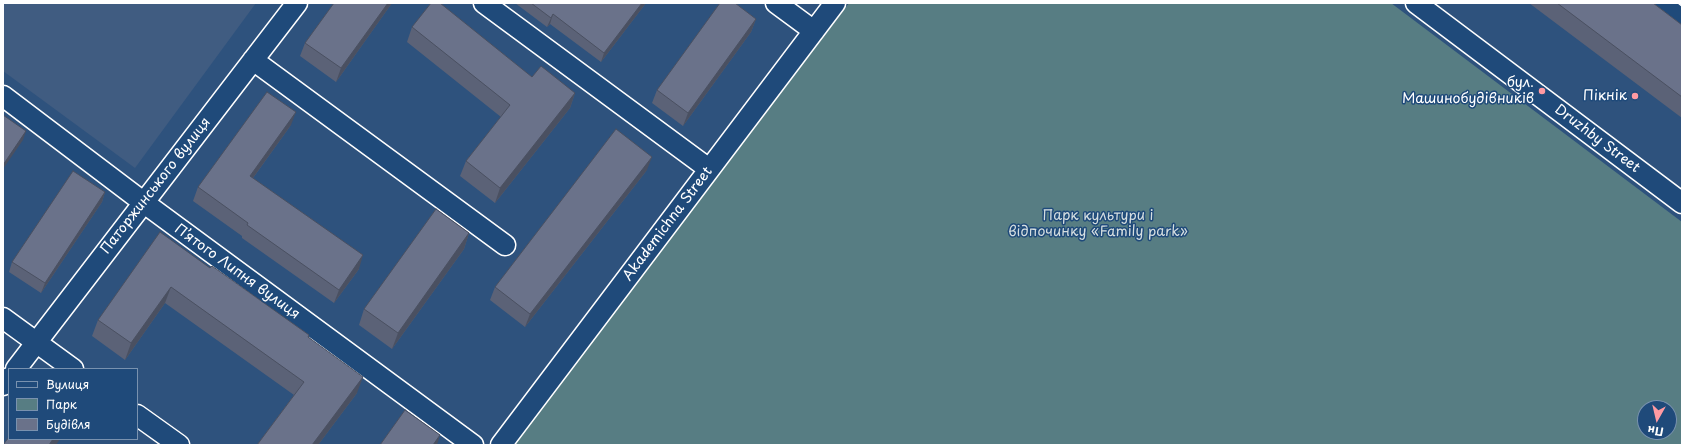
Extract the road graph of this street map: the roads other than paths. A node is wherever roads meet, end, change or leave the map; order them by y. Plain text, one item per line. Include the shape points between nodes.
1 (297, 3) edge
2 (484, 3) edge
3 (776, 3) edge
4 (835, 3) edge
5 (1416, 3) edge
6 (1661, 3) edge
7 (1682, 17) edge
8 (814, 31) junction
9 (253, 60) junction
10 (3, 96) edge
11 (709, 169) junction
12 (143, 202) junction
13 (1682, 203) edge
14 (505, 245) dead end
15 (3, 318) edge
16 (36, 342) junction
17 (17, 368) edge
18 (72, 368) edge
19 (138, 416) edge
20 (179, 445) edge
21 (473, 445) edge
22 (501, 445) edge

1 - 9 street, Паторжинського вулиця
2 - 11 street
3 - 8 street
4 - 8 street, Akademichna Street
5 - 13 street, Druzhby Street
6 - 7 street via 1681,19
8 - 11 street, Akademichna Street
9 - 12 street, Паторжинського вулиця
9 - 14 street
10 - 12 street, П’ятого Липня вулиця
11 - 22 street, Akademichna Street
12 - 16 street, Паторжинського вулиця
12 - 21 street, П’ятого Липня вулиця
15 - 16 street
16 - 17 street, Паторжинського вулиця
16 - 18 street
19 - 20 street

